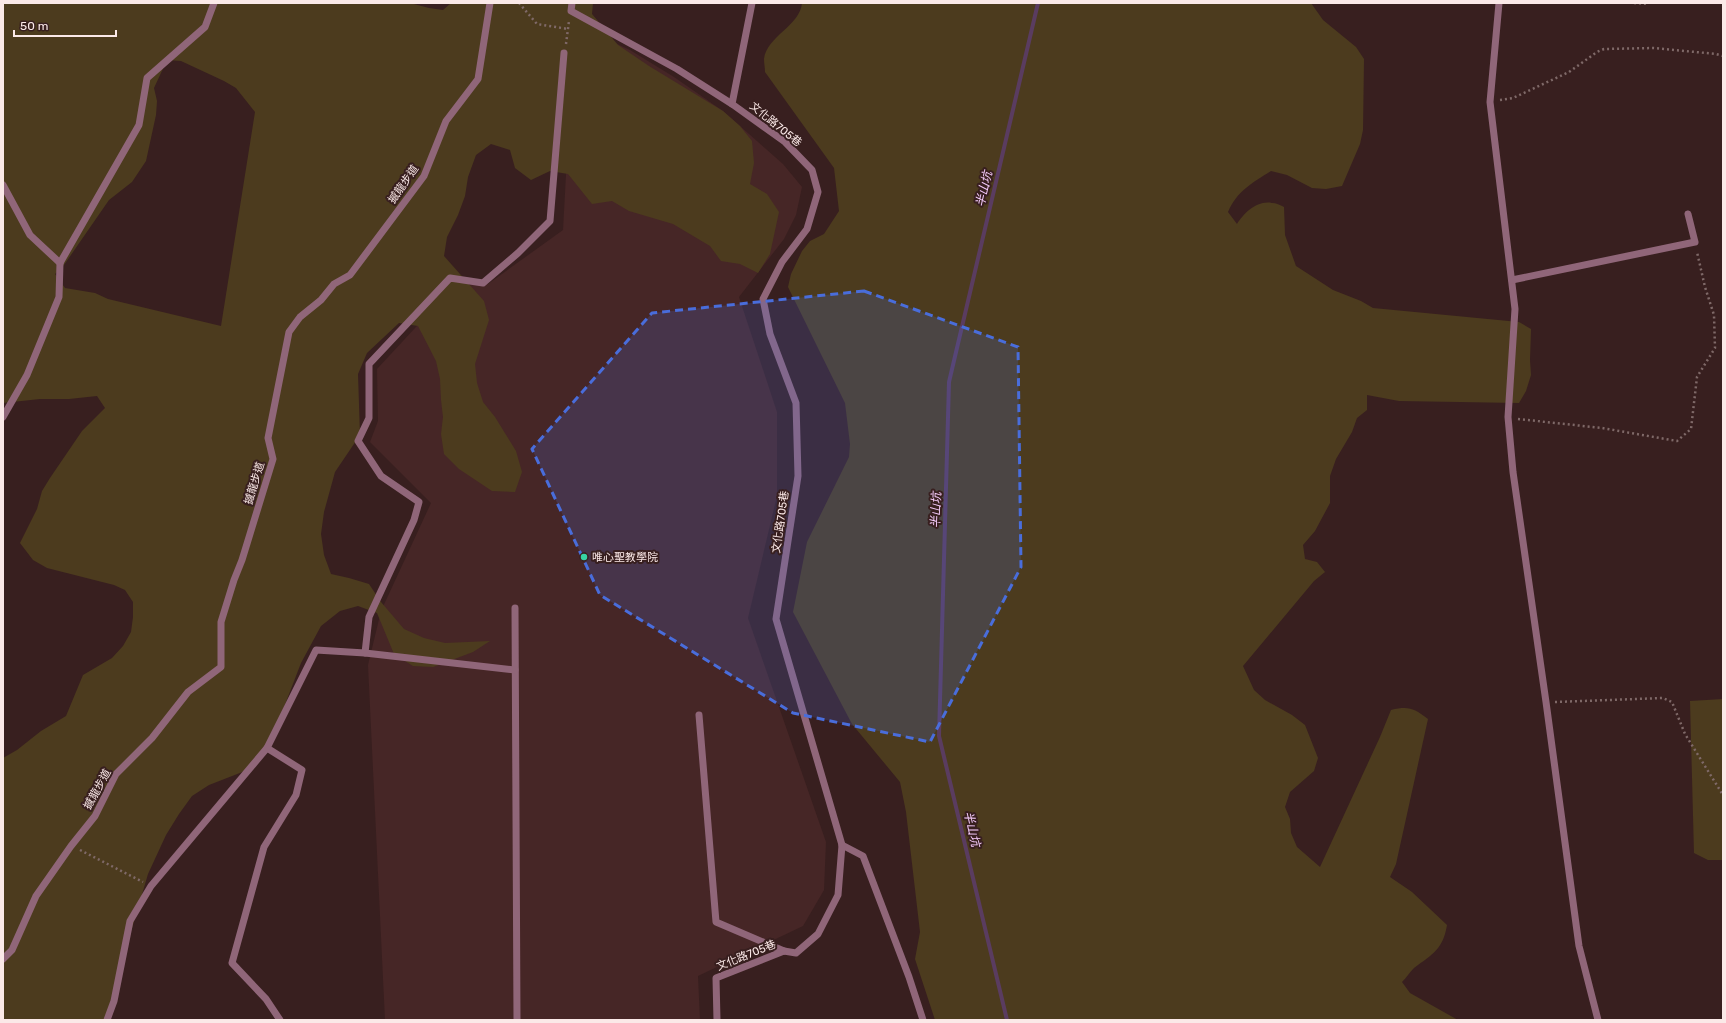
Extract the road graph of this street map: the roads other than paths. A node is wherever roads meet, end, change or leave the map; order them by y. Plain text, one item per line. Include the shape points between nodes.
1 (214, 3) edge
2 (490, 3) edge
3 (752, 3) edge
4 (1499, 3) edge
5 (572, 7) edge
6 (564, 53) road end
7 (732, 104) junction
8 (3, 185) edge
9 (1688, 214) dead end
10 (60, 263) junction
11 (1512, 280) junction
12 (3, 417) edge
13 (515, 608) dead end
14 (366, 653) junction
15 (515, 670) junction
16 (699, 714) dead end
17 (267, 748) junction
18 (842, 845) junction
19 (784, 951) junction
20 (3, 959) edge
21 (107, 1020) edge
22 (280, 1020) edge
23 (517, 1020) edge
24 (717, 1020) edge
25 (923, 1020) edge
26 (1598, 1020) edge

1 - 10 lane via 205,26 147,78 139,125
2 - 20 lane, 撼龍步道 via 478,79 446,120 424,176 350,275 334,284 321,300 300,316 289,332 268,438 273,459 221,622 221,667 188,692 152,738 116,774 95,816 36,896 12,950
3 - 7 lane, 文化路705巷
4 - 11 lane via 1490,102
5 - 7 lane
6 - 14 lane via 550,221 518,253 483,282 450,278 368,364 369,418 358,441 381,476 419,502 414,520 369,617
7 - 18 lane, 文化路705巷 via 785,142 812,170 818,192 807,229 782,262 763,299 770,334 796,403 798,476 776,619
8 - 10 lane via 30,235
9 - 11 lane via 1694,242
10 - 12 lane via 59,297 27,375
11 - 26 lane via 1515,309 1508,417 1513,472 1578,946
13 - 15 lane
14 - 15 lane
14 - 17 lane via 316,650
15 - 23 lane
16 - 19 lane via 716,922
17 - 21 lane via 151,886 130,921 114,1001
17 - 22 lane via 302,770 296,795 264,847 232,963 266,999
18 - 19 lane, 文化路705巷 via 838,895 818,934 796,953
18 - 25 lane via 863,856
19 - 24 lane, 文化路705巷 via 716,978

